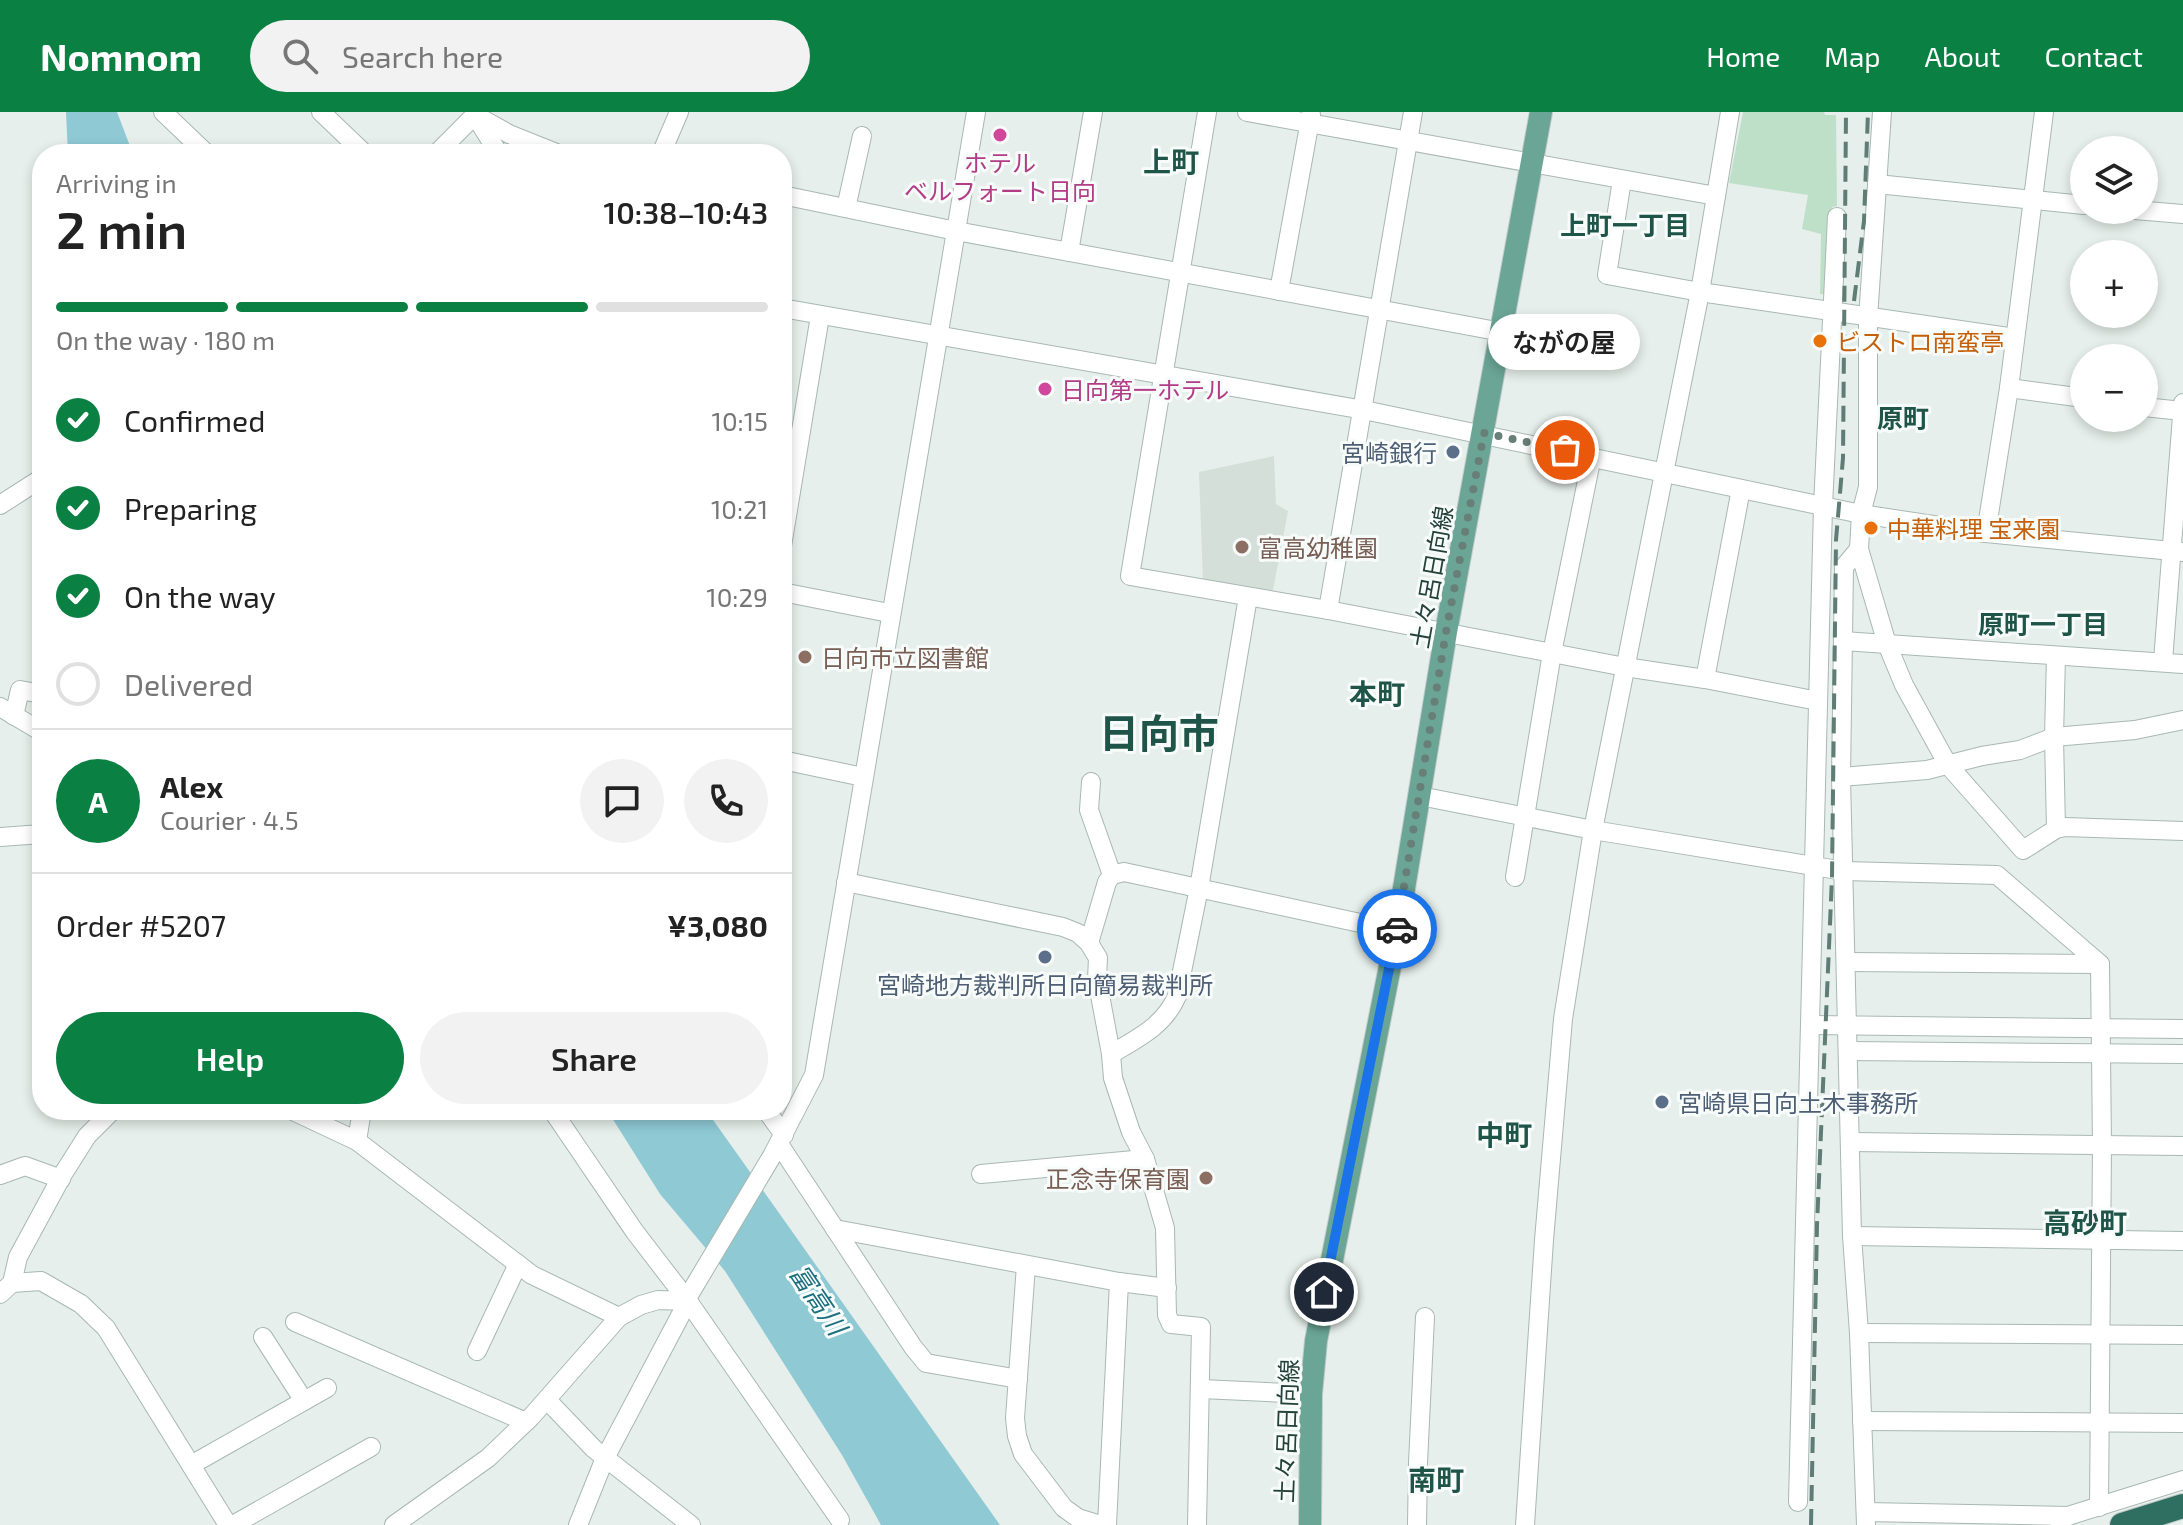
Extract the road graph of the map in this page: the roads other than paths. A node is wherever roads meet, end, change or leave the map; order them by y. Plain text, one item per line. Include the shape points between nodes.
1 (163, 112) edge
2 (321, 112) edge
3 (679, 112) edge
4 (976, 112) edge
5 (1093, 112) edge
6 (1207, 112) edge
7 (1247, 112) edge
8 (1413, 112) edge
9 (1541, 112) edge
10 (1730, 112) edge
11 (1882, 112) edge
12 (2044, 112) edge
13 (473, 114) edge
14 (1311, 118) edge
15 (862, 136) dead end
16 (1408, 142) junction
17 (197, 144) edge
18 (355, 144) edge
19 (445, 144) edge
20 (492, 144) edge
21 (534, 144) edge
22 (665, 144) edge
23 (1532, 164) junction
24 (1622, 180) junction
25 (1877, 184) junction
26 (1716, 196) junction
27 (792, 197) edge
28 (2032, 201) junction
29 (2070, 204) edge
30 (846, 208) junction
31 (2158, 212) edge
32 (2183, 214) edge
33 (1837, 217) dead end
34 (956, 231) junction
35 (1069, 252) junction
36 (1180, 272) junction
37 (1279, 291) junction
38 (1700, 292) junction
39 (792, 310) edge
40 (1379, 310) junction
41 (1832, 312) junction
42 (820, 316) junction
43 (1868, 318) junction
44 (1502, 332) junction
45 (939, 337) junction
46 (2015, 338) junction
47 (1163, 376) junction
48 (2009, 388) junction
49 (2070, 396) edge
50 (2183, 403) edge
51 (2158, 408) edge
52 (1364, 410) junction
53 (2183, 411) edge
54 (1484, 433) junction
55 (792, 456) edge
56 (1592, 456) junction
57 (1663, 472) junction
58 (32, 484) edge
59 (1741, 489) junction
60 (0, 505) edge
61 (1823, 506) junction
62 (1861, 514) junction
63 (1986, 533) junction
64 (1859, 549) junction
65 (2178, 552) edge
66 (792, 594) edge
67 (1248, 597) junction
68 (1328, 610) junction
69 (889, 613) junction
70 (1446, 632) junction
71 (1843, 641) junction
72 (1887, 644) junction
73 (1552, 653) junction
74 (2056, 656) junction
75 (2163, 661) junction
76 (2183, 664) edge
77 (1625, 667) junction
78 (1705, 679) junction
79 (32, 692) edge
80 (1818, 701) junction
81 (7, 711) edge
82 (2183, 720) edge
83 (32, 726) edge
84 (2054, 737) junction
85 (792, 762) edge
86 (1948, 765) junction
87 (863, 777) junction
88 (1841, 777) junction
89 (1091, 782) dead end
90 (1420, 796) junction
91 (1526, 817) junction
92 (2056, 829) junction
93 (1593, 830) junction
94 (2183, 831) edge
95 (32, 835) edge
96 (0, 837) edge
97 (2023, 850) junction
98 (1814, 867) junction
99 (1844, 871) junction
100 (1112, 875) junction
101 (1997, 875) junction
102 (1515, 877) dead end
103 (846, 882) junction
104 (1199, 888) junction
105 (1397, 931) junction
106 (1089, 943) junction
107 (1846, 962) junction
108 (2100, 964) junction
109 (1811, 1025) junction
110 (1847, 1026) junction
111 (2100, 1029) junction
112 (2183, 1029) edge
113 (1848, 1051) junction
114 (1111, 1054) junction
115 (2100, 1054) junction
116 (2183, 1054) edge
117 (792, 1118) edge
118 (103, 1120) edge
119 (312, 1120) edge
120 (360, 1120) edge
121 (559, 1120) edge
122 (769, 1120) edge
123 (791, 1120) edge
124 (357, 1141) junction
125 (1850, 1142) junction
126 (778, 1145) junction
127 (2102, 1146) junction
128 (2183, 1146) edge
129 (1145, 1159) junction
130 (981, 1174) dead end
131 (0, 1175) edge
132 (61, 1179) junction
133 (835, 1229) junction
134 (1852, 1236) junction
135 (2100, 1240) junction
136 (2183, 1241) edge
137 (518, 1264) junction
138 (1026, 1265) junction
139 (1119, 1282) junction
140 (1167, 1288) junction
141 (6, 1289) edge
142 (689, 1298) junction
143 (619, 1317) junction
144 (1425, 1317) dead end
145 (295, 1322) dead end
146 (1859, 1333) junction
147 (2098, 1334) junction
148 (2183, 1335) edge
149 (263, 1337) dead end
150 (477, 1351) dead end
151 (1018, 1379) junction
152 (327, 1388) dead end
153 (1201, 1389) junction
154 (1311, 1394) junction
155 (547, 1400) junction
156 (304, 1401) junction
157 (1862, 1421) junction
158 (526, 1422) junction
159 (2099, 1423) junction
160 (2183, 1423) edge
161 (371, 1447) dead end
162 (605, 1458) junction
163 (191, 1465) junction
164 (2183, 1480) edge
165 (1798, 1502) dead end
166 (2183, 1506) edge
167 (2099, 1507) junction
168 (2069, 1516) junction
169 (418, 1518) edge
170 (1866, 1518) edge
171 (840, 1520) dead end
172 (231, 1525) edge
173 (394, 1525) edge
174 (578, 1525) edge
175 (691, 1525) edge
176 (1101, 1525) edge
177 (1107, 1525) edge
178 (1197, 1525) edge
179 (1310, 1525) edge
180 (1417, 1525) edge
181 (1525, 1525) edge
182 (2036, 1525) edge
183 (2122, 1525) edge

1 - 17 street
2 - 18 street
3 - 22 street
4 - 34 street
5 - 35 street
6 - 36 street
7 - 14 street
8 - 16 street
9 - 23 main road, 土々呂日向線
10 - 26 street
11 - 25 street
12 - 28 street
13 - 19 street
13 - 20 street
13 - 21 street
14 - 16 street
14 - 37 street
15 - 30 street
16 - 23 street
16 - 40 street
23 - 24 street
23 - 44 main road, 土々呂日向線
24 - 26 street
24 - 38 street via 1607,275
25 - 28 street
25 - 43 street
26 - 38 street
27 - 30 street
28 - 29 street
28 - 46 street
30 - 34 street
31 - 32 street
33 - 41 street
34 - 35 street
34 - 45 street
35 - 36 street
36 - 37 street
36 - 47 street
37 - 40 street
38 - 41 street
38 - 57 street
39 - 42 street
40 - 44 street
40 - 52 street
41 - 43 street
41 - 61 street
42 - 45 street
42 - 55 street
43 - 46 street
43 - 62 street via 1868,487
44 - 54 main road, 土々呂日向線
45 - 47 street
45 - 69 street
46 - 48 street
47 - 52 street
47 - 67 street via 1130,576
48 - 49 street
48 - 63 street
50 - 53 street
51 - 53 street
52 - 54 street
52 - 68 street
53 - 65 street
54 - 56 street
54 - 70 main road, 土々呂日向線
56 - 57 street
56 - 73 street
57 - 59 street
57 - 77 street
58 - 60 street
59 - 61 street
59 - 78 street
61 - 62 street
61 - 80 street
62 - 63 street
62 - 64 street
63 - 65 street
64 - 71 street via 1844,567
64 - 72 street
65 - 75 street
66 - 69 street
67 - 68 street
67 - 104 street
68 - 70 street
69 - 87 street
70 - 73 street
70 - 90 main road, 土々呂日向線
71 - 72 street
71 - 88 street
72 - 74 street
72 - 86 street
73 - 77 street
73 - 91 street
74 - 75 street
74 - 84 street
75 - 76 street
77 - 78 street
77 - 93 street
78 - 80 street
79 - 81 street via 20,690
80 - 98 street
81 - 83 street
82 - 84 street
84 - 86 street
84 - 92 street
85 - 87 street
86 - 88 street
86 - 97 street
87 - 103 street
88 - 99 street
89 - 100 street via 1089,810
90 - 91 street
90 - 105 main road, 土々呂日向線
91 - 93 street
91 - 102 street
92 - 94 street
92 - 97 street
93 - 98 street
93 - 181 street via 1563,1019
95 - 96 street
97 - 101 street
98 - 99 street
98 - 109 street
99 - 101 street
99 - 107 street
100 - 104 street via 1124,872
100 - 106 street
101 - 108 street
103 - 106 street via 1063,927
103 - 117 street via 814,1075
104 - 105 street
104 - 114 street via 1170,1010 1147,1033
105 - 154 main road, 土々呂日向線 via 1324,1292
106 - 114 street via 1098,958
107 - 108 street
107 - 110 street
108 - 111 street
109 - 110 street
109 - 165 street
110 - 111 street
110 - 113 street
111 - 112 street
111 - 115 street
113 - 115 street
113 - 125 street
114 - 129 street via 1116,1089
115 - 116 street
115 - 127 street
118 - 132 street
119 - 124 street
120 - 124 street
121 - 142 street via 635,1232
122 - 126 street
123 - 126 street
124 - 137 street
125 - 127 street
125 - 134 street
126 - 133 street
126 - 142 street
127 - 128 street
127 - 135 street
129 - 130 street
129 - 140 street via 1165,1228
131 - 132 street via 25,1166
132 - 141 street
133 - 138 street
133 - 151 street via 926,1363
134 - 135 street
134 - 146 street
135 - 136 street
135 - 147 street
137 - 143 street
137 - 150 street
138 - 139 street
138 - 151 street
139 - 140 street
139 - 177 street
140 - 153 street via 1171,1324 1201,1327
141 - 163 street via 41,1281 81,1304 106,1328
142 - 143 street via 658,1300
142 - 162 street
142 - 171 street
143 - 155 street
144 - 180 street
145 - 158 street
146 - 147 street
146 - 157 street
147 - 148 street
147 - 159 street
149 - 156 street
151 - 176 street via 1017,1436 1023,1454 1064,1508
152 - 156 street
153 - 154 street
153 - 178 street
154 - 179 main road, 土々呂日向線
155 - 158 street
155 - 162 street
156 - 163 street
157 - 159 street
157 - 170 street
158 - 169 street
159 - 160 street
159 - 167 street
161 - 172 street
162 - 174 street
162 - 175 street
163 - 172 street
164 - 167 street
166 - 183 highway
167 - 168 street
168 - 170 street
168 - 182 street
169 - 173 street

